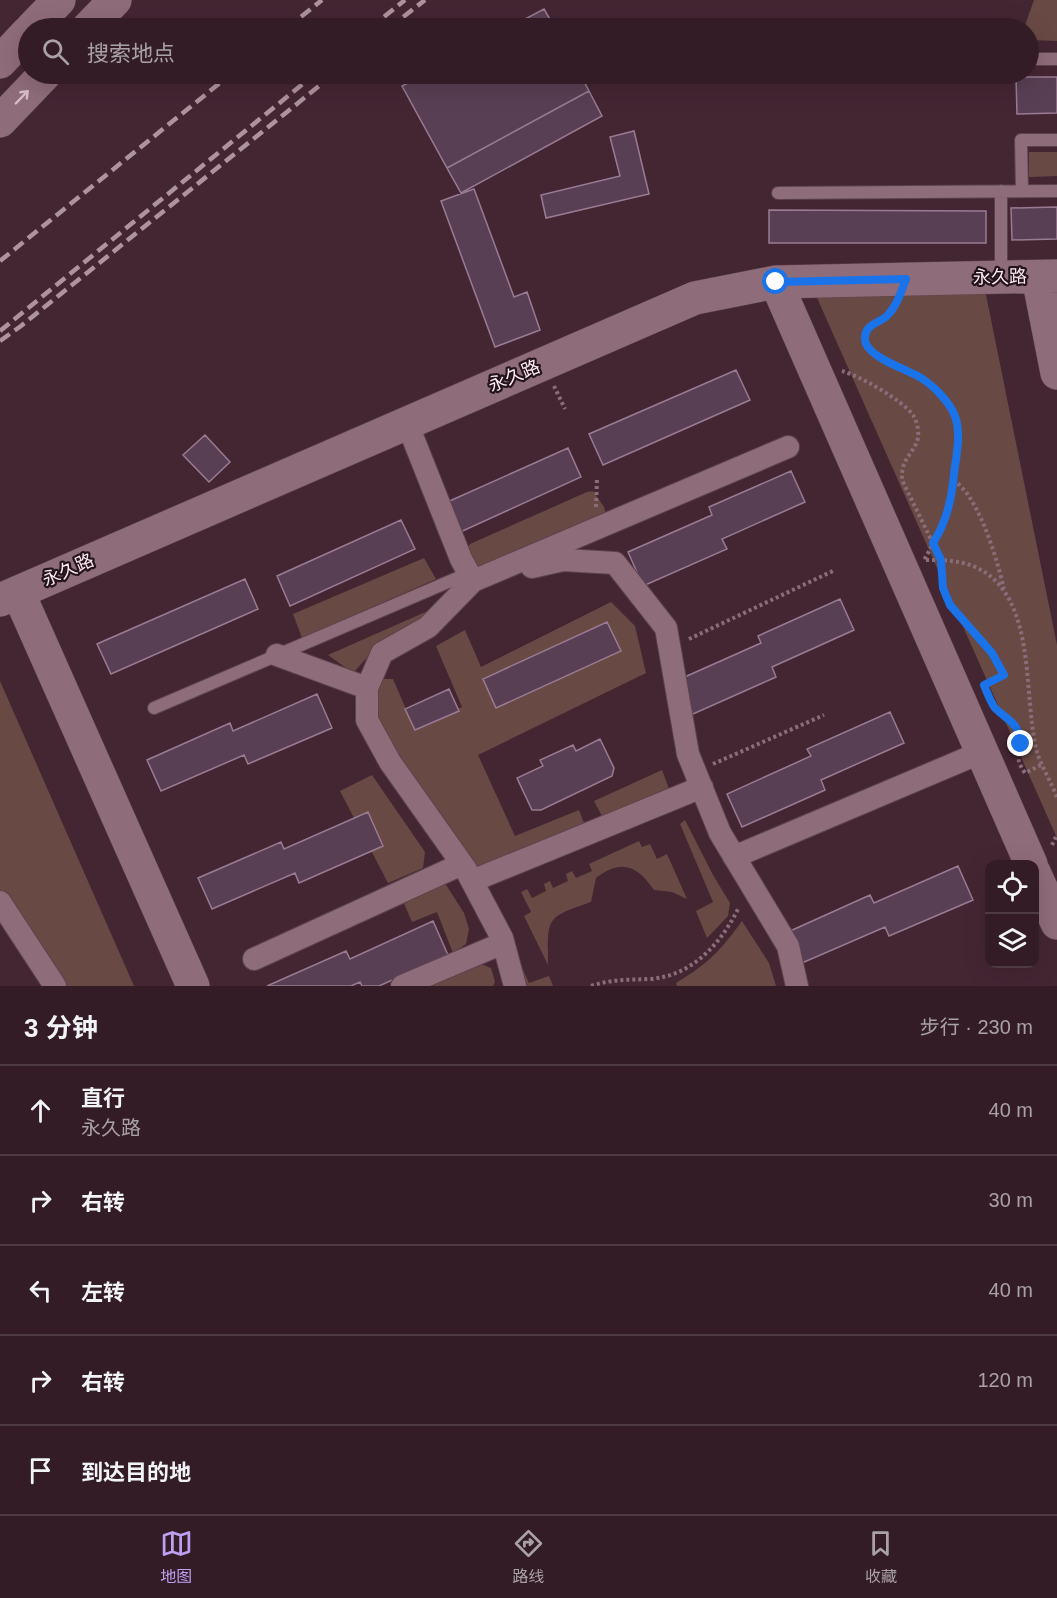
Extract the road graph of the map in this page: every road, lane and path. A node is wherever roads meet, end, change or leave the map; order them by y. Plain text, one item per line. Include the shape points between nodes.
1 (59, 0) edge
2 (115, 0) edge
3 (42, 18) edge
4 (98, 18) edge
5 (18, 43) edge
6 (1039, 59) edge
7 (1057, 59) edge
8 (0, 62) edge
9 (35, 84) edge
10 (0, 121) edge
11 (1057, 140) edge
12 (1057, 190) edge
13 (1000, 191) junction
14 (1022, 191) junction
15 (778, 193) dead end
16 (1047, 277) edge
17 (1001, 278) junction
18 (906, 279) junction
19 (776, 282) junction
20 (839, 370) dead end
21 (1057, 373) edge
22 (407, 423) junction
23 (788, 447) dead end
24 (954, 479) junction
25 (933, 543) junction
26 (941, 560) junction
27 (835, 570) dead end
28 (471, 577) junction
29 (1004, 592) junction
30 (9, 596) edge
31 (669, 648) junction
32 (277, 655) junction
33 (367, 688) junction
34 (154, 708) dead end
35 (824, 715) dead end
36 (982, 753) junction
37 (1043, 764) junction
38 (699, 780) junction
39 (1057, 798) edge
40 (1057, 835) edge
41 (734, 858) junction
42 (1038, 860) edge
43 (1039, 861) edge
44 (467, 873) junction
45 (750, 885) junction
46 (0, 902) edge
47 (1057, 923) edge
48 (503, 943) junction
49 (254, 959) dead end
50 (55, 986) edge
51 (193, 986) edge
52 (402, 986) edge
53 (515, 986) edge
54 (591, 986) edge
55 (797, 986) edge

1 - 3 main road
2 - 4 main road
5 - 8 main road
6 - 7 lane
10 -> 9 main road
11 - 14 lane via 1021,140
12 - 14 lane
13 - 14 lane
13 - 15 lane
13 - 17 lane
16 - 17 main road, 永久路
16 - 21 main road
17 - 18 main road, 永久路
18 - 19 main road, 永久路
18 - 24 path via 897,303 864,334 865,344 872,353 922,379 941,394 956,418
19 - 22 main road, 永久路 via 695,298
19 - 36 main road
20 - 25 path via 855,374 915,416 918,437 902,468 902,480
22 - 28 street
22 - 30 main road, 永久路
23 - 28 street
24 - 25 path via 940,532
24 - 29 path via 978,515
25 - 26 path
25 - 26 path via 924,560
26 - 29 path via 975,567 997,582
26 - 37 path via 943,588 950,605 992,653 1004,675 984,685 996,708 1011,719 1020,736 1017,755 1021,766 1025,773
27 - 31 path
28 - 31 street via 563,560 615,563 666,628
28 - 32 lane
28 - 33 street via 428,627 382,653
29 - 37 path via 1021,626 1034,729
30 - 51 main road
31 - 38 street via 688,753
32 - 33 street
32 - 34 lane
33 - 44 street via 367,720 384,752
35 - 38 path
36 - 41 street
36 - 42 main road
37 - 39 path
38 - 41 street
38 - 44 street
40 - 43 path
41 - 45 street
43 - 47 main road
44 - 48 street
44 - 49 street
45 - 54 path via 730,926 704,957 680,971 653,979 606,981
45 - 55 street via 788,946
46 - 50 street
48 - 52 street
48 - 53 street

